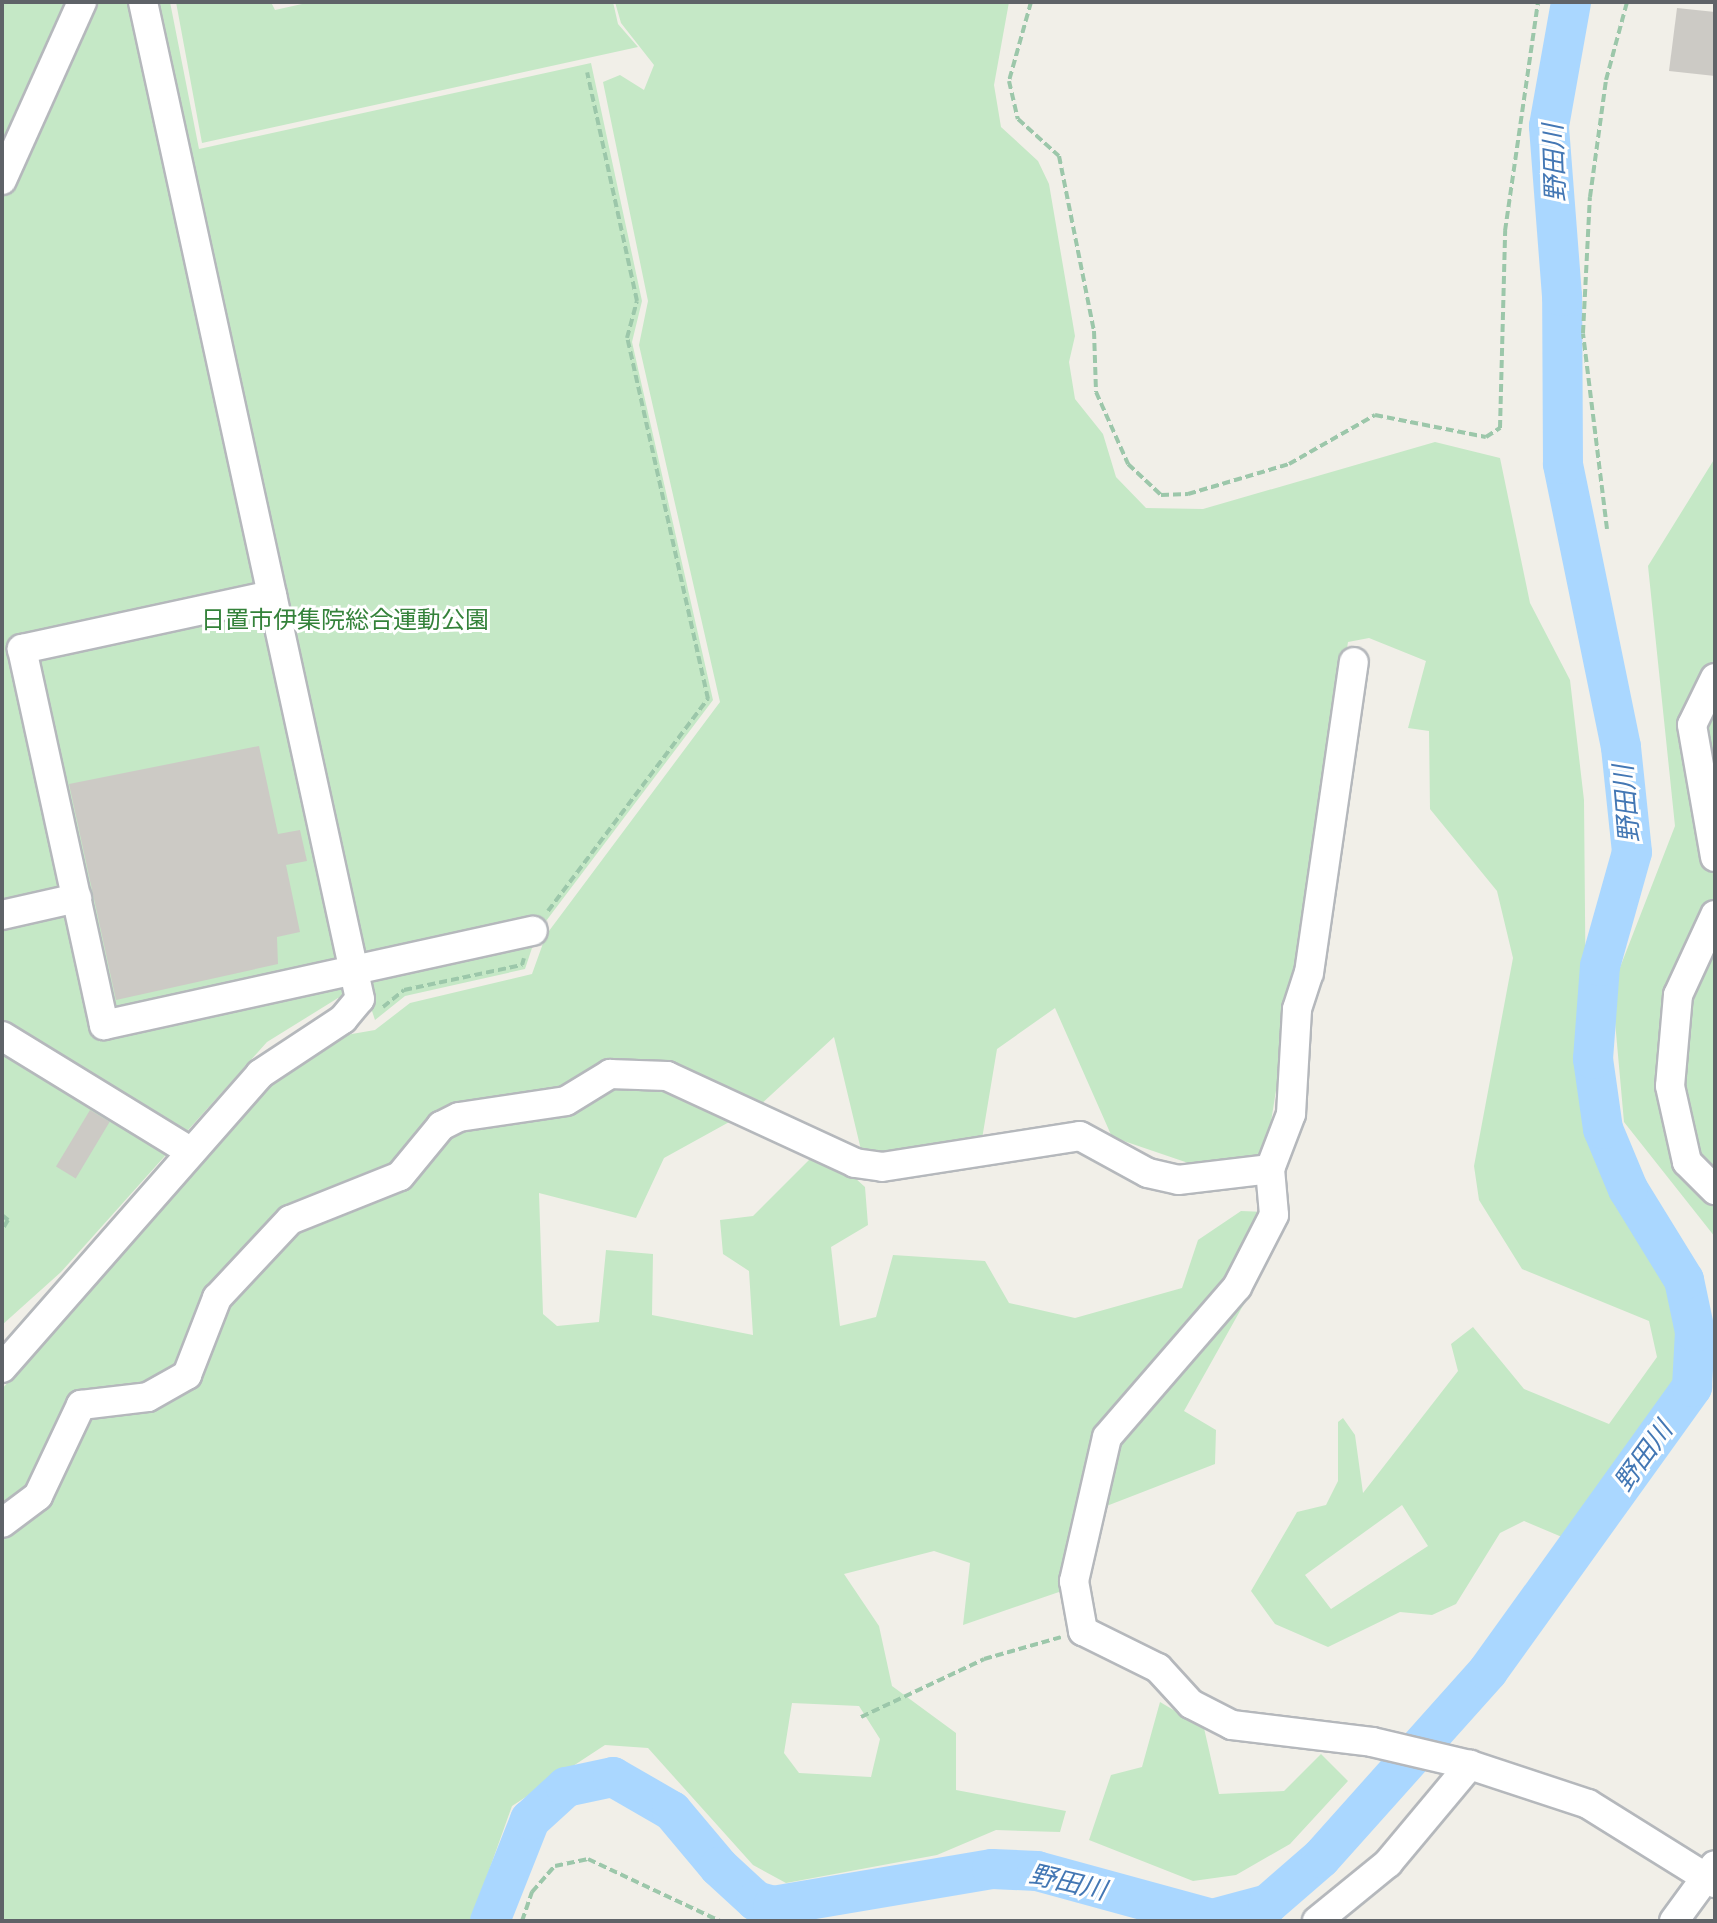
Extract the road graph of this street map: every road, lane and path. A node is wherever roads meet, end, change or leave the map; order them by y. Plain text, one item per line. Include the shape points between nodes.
1 (82, 2) edge
2 (143, 2) edge
3 (1031, 2) edge
4 (1538, 2) edge
5 (1627, 2) edge
6 (587, 72) dead end
7 (2, 180) edge
8 (1607, 529) dead end
9 (272, 595) junction
10 (1354, 662) dead end
11 (1715, 678) edge
12 (1715, 857) edge
13 (77, 898) junction
14 (2, 915) edge
15 (1715, 915) edge
16 (533, 931) junction
17 (355, 970) junction
18 (358, 1003) junction
19 (2, 1036) edge
20 (191, 1152) junction
21 (1270, 1169) junction
22 (1715, 1190) edge
23 (2, 1215) edge
24 (2, 1230) edge
25 (2, 1368) edge
26 (2, 1523) edge
27 (1083, 1631) junction
28 (861, 1717) dead end
29 (1461, 1763) junction
30 (1712, 1874) edge
31 (522, 1921) edge
32 (720, 1921) edge
33 (1317, 1921) edge
34 (1674, 1921) edge

1 - 7 street
2 - 9 street
3 - 4 path via 1009,81 1018,119 1059,156 1094,331 1096,392 1128,464 1161,495 1289,464 1375,415 1486,437 1500,428 1505,231
5 - 8 path via 1598,138 1583,333
6 - 16 path via 637,301 627,338 708,699
9 - 13 street via 22,649
9 - 17 street
10 - 21 street via 1309,973 1297,1009 1291,1114
11 - 12 street via 1692,725
13 - 14 street
13 - 17 street via 104,1025
15 - 22 street via 1678,995 1670,1086 1687,1162
16 - 17 street
16 - 18 path via 522,965 404,990 380,1010
17 - 18 street
18 - 20 street via 260,1074
19 - 20 street
20 - 25 street
21 - 26 street via 1178,1180 1148,1173 1080,1136 882,1167 855,1163 667,1076 610,1074 566,1101 459,1117 441,1126 400,1176 290,1220 217,1298 187,1375 148,1397 81,1405 38,1496
21 - 27 street via 1274,1215 1237,1287 1107,1437 1074,1581
23 - 24 path via 8,1220
27 - 28 path via 984,1659
27 - 29 street via 1158,1668 1191,1704 1232,1725 1372,1742
29 - 30 street via 1588,1804
29 - 33 street via 1388,1863
30 - 34 street
31 - 32 path via 532,1892 555,1866 588,1859

